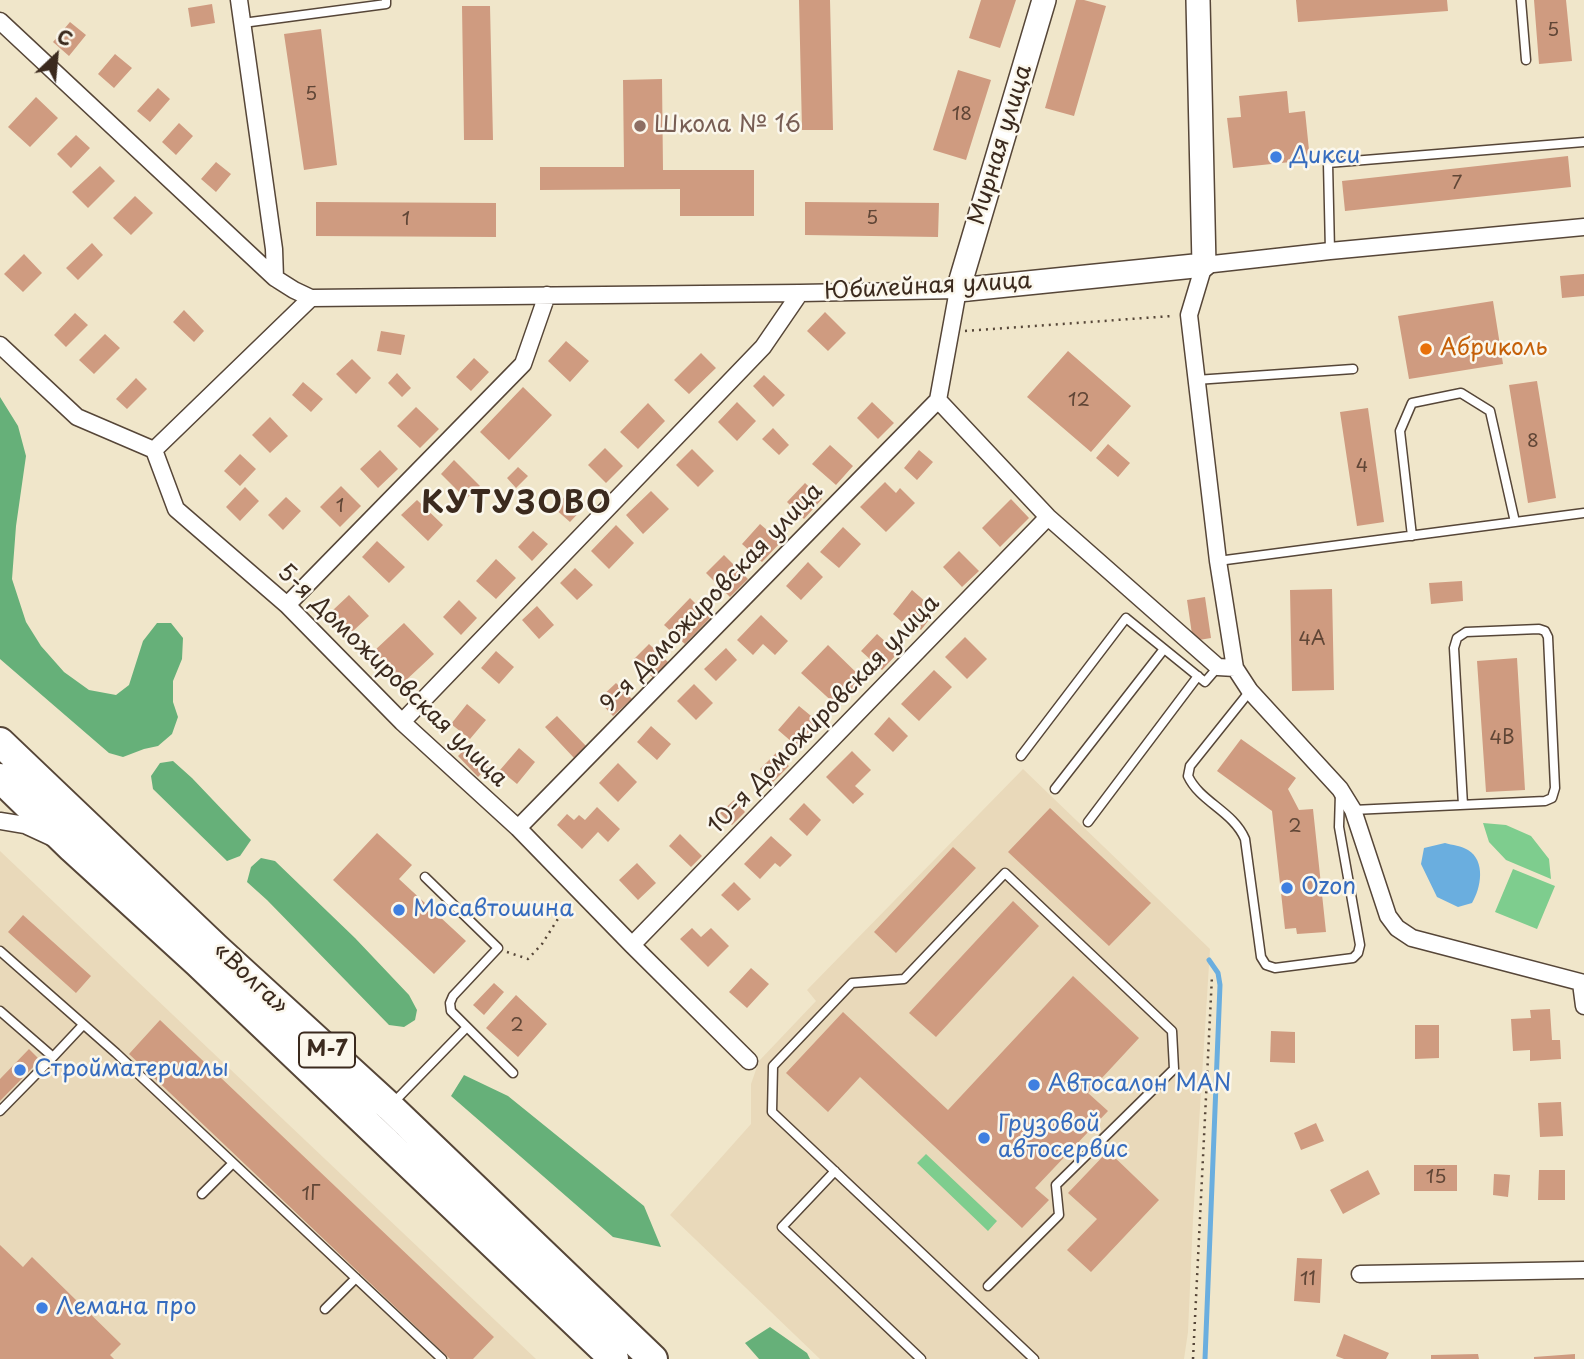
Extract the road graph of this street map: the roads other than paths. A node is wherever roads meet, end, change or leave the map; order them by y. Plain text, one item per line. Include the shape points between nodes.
1 (239, 0) edge
2 (386, 0) edge
3 (1044, 0) edge
4 (1198, 0) edge
5 (1521, 0) edge
6 (0, 21) edge
7 (243, 23) junction
8 (1526, 60) dead end
9 (1584, 142) edge
10 (1584, 227) edge
11 (1330, 251) junction
12 (1204, 265) junction
13 (275, 278) junction
14 (958, 290) junction
15 (800, 293) junction
16 (547, 295) junction
17 (310, 298) junction
18 (0, 345) edge
19 (1353, 369) dead end
20 (1196, 380) junction
21 (938, 400) junction
22 (154, 450) junction
23 (1584, 513) edge
24 (1048, 517) junction
25 (1515, 522) junction
26 (1412, 536) junction
27 (1218, 561) junction
28 (287, 605) junction
29 (1164, 649) junction
30 (1226, 668) junction
31 (1198, 676) junction
32 (1250, 691) junction
33 (402, 722) junction
34 (0, 742) edge
35 (1021, 757) dead end
36 (0, 778) edge
37 (1055, 789) dead end
38 (1340, 789) junction
39 (1463, 805) junction
40 (1353, 810) junction
41 (0, 821) edge
42 (1088, 821) dead end
43 (518, 828) junction
44 (72, 848) junction
45 (425, 877) dead end
46 (632, 945) junction
47 (0, 951) edge
48 (1583, 983) edge
49 (1584, 1006) edge
50 (0, 1010) edge
51 (83, 1025) junction
52 (467, 1027) junction
53 (53, 1057) junction
54 (749, 1061) dead end
55 (513, 1073) dead end
56 (390, 1107) junction
57 (0, 1111) edge
58 (233, 1163) junction
59 (835, 1171) junction
60 (202, 1194) dead end
61 (1584, 1270) edge
62 (1360, 1274) dead end
63 (356, 1278) junction
64 (988, 1286) dead end
65 (325, 1309) dead end
66 (442, 1359) edge
67 (614, 1359) edge
68 (653, 1359) edge
69 (921, 1359) edge
70 (1034, 1359) edge

1 - 7 street
2 - 7 lane via 386,4
3 - 14 street, Мирная улица
4 - 12 street
5 - 8 lane
6 - 13 street
7 - 13 street
9 - 11 lane via 1328,163
10 - 11 street, Юбилейная улица
11 - 12 street, Юбилейная улица
12 - 14 street, Юбилейная улица
12 - 20 street via 1189,314
13 - 17 street
14 - 15 street, Юбилейная улица
14 - 21 street
15 - 16 street, Юбилейная улица
15 - 33 street via 763,347
16 - 17 street, Юбилейная улица
16 - 28 street via 523,364
17 - 22 street
18 - 22 street via 77,417
19 - 20 lane
20 - 27 street
21 - 24 street
21 - 43 street, 9-я Доможировская улица
22 - 28 street, 5-я Доможировская улица via 176,509
23 - 25 lane
24 - 30 street
24 - 46 street, 10-я Доможировская улица
25 - 26 lane
25 - 26 lane via 1490,411 1461,393 1412,403 1400,431
26 - 27 lane
27 - 30 street
28 - 33 street, 5-я Доможировская улица
29 - 31 lane
29 - 35 lane via 1126,618
29 - 37 lane
30 - 31 lane via 1205,682
30 - 32 street
31 - 42 lane
32 - 38 street
32 - 38 lane via 1190,766 1188,776 1192,785 1241,829 1266,965 1275,968 1353,958 1358,953 1339,827
33 - 43 street, 5-я Доможировская улица
34 - 56 highway, «Волга» / М-7
36 - 44 highway, «Волга» / М-7
38 - 40 street
39 - 39 lane via 1552,797 1545,631 1466,632 1457,638
39 - 40 lane
40 - 48 street via 1388,916 1397,928 1412,938
41 - 44 street via 25,825
43 - 46 street, 5-я Доможировская улица
44 - 67 highway, «Волга» / М-7
45 - 52 lane via 498,948 450,1003 451,1011
46 - 54 street, 5-я Доможировская улица
47 - 51 lane
48 - 49 street
50 - 53 lane
51 - 53 lane
51 - 58 lane
52 - 55 lane
52 - 56 lane
53 - 57 lane
56 - 68 highway, «Волга» / М-7
58 - 60 lane
58 - 63 lane
59 - 64 lane via 772,1112 773,1066 852,983 904,979 1005,873 1172,1031 1174,1069 1056,1185 1059,1214
59 - 69 lane via 782,1227
59 - 70 lane
61 - 62 street
63 - 65 lane
63 - 66 lane

